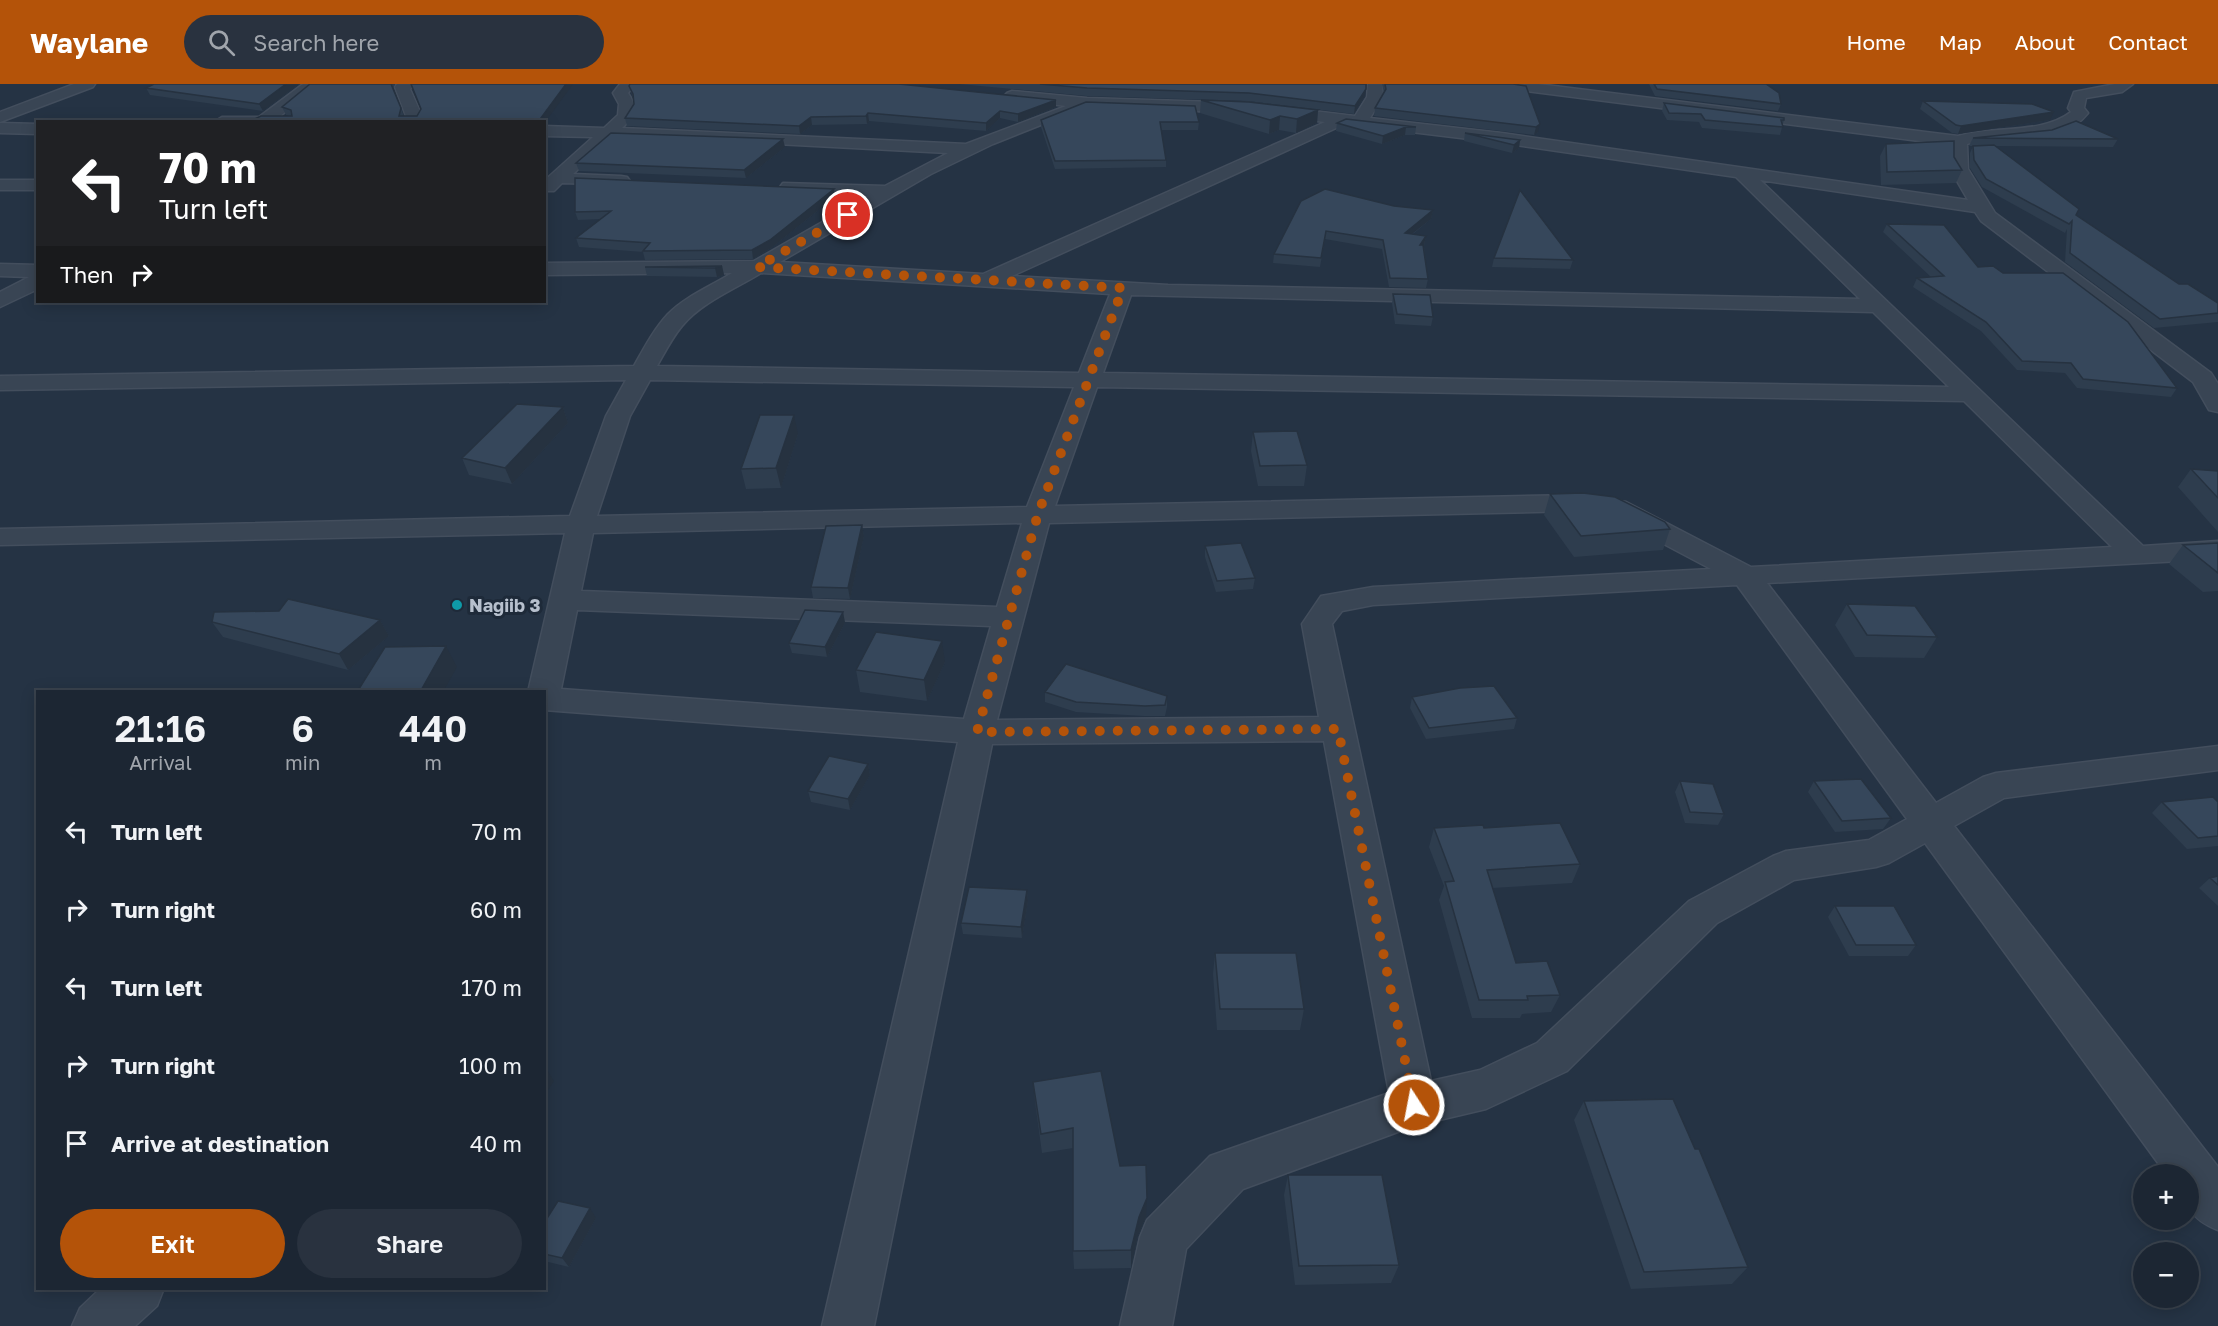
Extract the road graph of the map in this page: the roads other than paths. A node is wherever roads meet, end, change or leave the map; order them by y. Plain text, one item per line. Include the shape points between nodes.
1 (88, 84) edge
2 (312, 84) edge
3 (409, 84) edge
4 (628, 84) edge
5 (1375, 84) edge
6 (1502, 84) edge
7 (1586, 84) edge
8 (2126, 84) edge
9 (1130, 88) edge
10 (995, 94) edge
11 (1087, 103) junction
12 (1656, 104) junction
13 (0, 117) edge
14 (265, 120) edge
15 (413, 120) edge
16 (1352, 120) junction
17 (0, 128) edge
18 (36, 129) edge
19 (546, 131) edge
20 (608, 132) junction
21 (1959, 141) junction
22 (970, 149) junction
23 (1743, 174) junction
24 (640, 182) edge
25 (549, 184) edge
26 (0, 185) edge
27 (36, 185) edge
28 (771, 186) edge
29 (889, 191) junction
30 (1982, 207) junction
31 (757, 267) junction
32 (546, 268) edge
33 (0, 270) edge
34 (36, 271) edge
35 (985, 280) junction
36 (36, 281) edge
37 (1123, 288) junction
38 (0, 301) edge
39 (1880, 306) junction
40 (641, 374) junction
41 (1088, 381) junction
42 (0, 383) edge
43 (1971, 394) junction
44 (2218, 405) edge
45 (1038, 514) junction
46 (581, 523) junction
47 (0, 537) edge
48 (2218, 550) edge
49 (2136, 555) junction
50 (1745, 575) junction
51 (564, 600) junction
52 (1010, 617) junction
53 (544, 690) edge
54 (546, 699) edge
55 (1338, 729) junction
56 (977, 732) junction
57 (2218, 758) edge
58 (1931, 823) junction
59 (1414, 1105) junction
60 (2218, 1206) edge
61 (848, 1326) edge
62 (1146, 1326) edge

1 - 13 street
2 - 14 street
3 - 15 street via 402,87
4 - 20 street via 620,93 628,107 625,117
5 - 16 street via 1375,96
6 - 12 street
7 - 12 street
8 - 21 street via 2079,95 2076,108 2080,113 2069,124
9 - 11 street
10 - 11 street
11 - 16 street via 1248,108
11 - 22 street
12 - 21 street
16 - 23 street
16 - 35 street
17 - 18 street
19 - 20 street
20 - 22 street
20 - 25 street
21 - 30 street via 1959,169
22 - 29 street
23 - 30 street
23 - 39 street
24 - 25 street
26 - 27 street
28 - 29 street
29 - 31 street
30 - 44 street via 1989,217 2203,378
31 - 32 street
31 - 35 street
31 - 40 street via 692,305 676,319
33 - 34 street
35 - 37 street
36 - 38 street
37 - 39 street
37 - 41 street
39 - 43 street
40 - 41 street
40 - 42 street
40 - 46 street via 618,416
41 - 43 street
41 - 45 street
43 - 49 street
45 - 46 street
45 - 50 street via 1576,503 1616,508
45 - 52 street
46 - 47 street
46 - 51 street
48 - 49 street
49 - 50 street
50 - 55 street via 1373,596 1332,603 1317,624
50 - 58 street
51 - 52 street
51 - 53 street
52 - 56 street
54 - 56 street
55 - 56 street
55 - 59 street
56 - 61 street
57 - 58 street via 1996,786
58 - 59 street via 1876,853 1786,867 1702,912 1552,1057 1486,1089
58 - 60 street
59 - 62 street via 1227,1172 1164,1237

